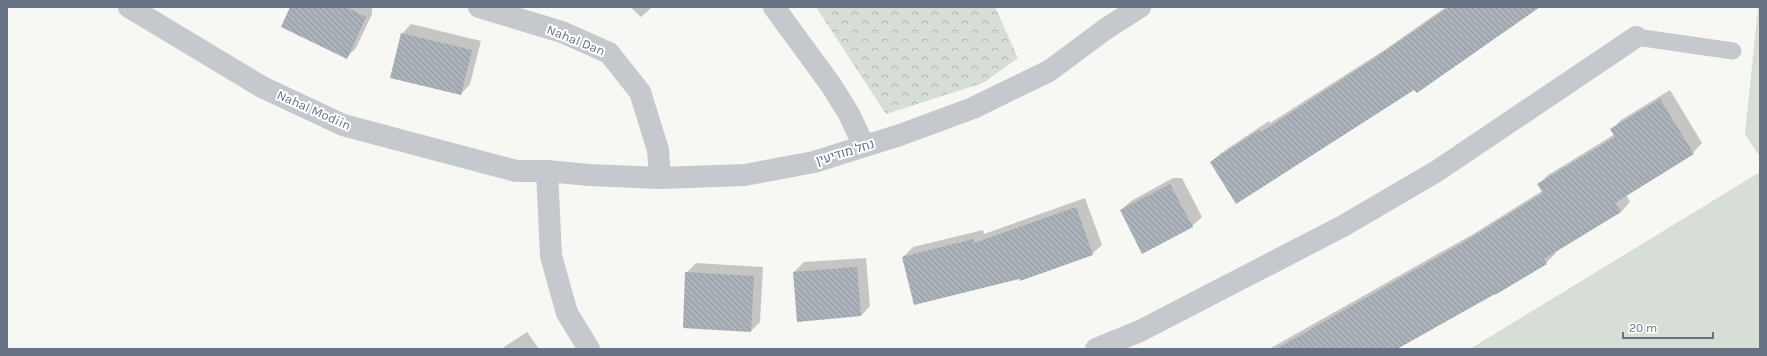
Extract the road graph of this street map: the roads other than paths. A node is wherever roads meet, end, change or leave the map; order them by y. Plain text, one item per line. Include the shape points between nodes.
1 (129, 7) edge
2 (479, 7) edge
3 (774, 7) edge
4 (1140, 7) edge
5 (1636, 37) joint
6 (1733, 51) dead end
7 (864, 146) junction
8 (516, 171) joint
9 (547, 171) junction
10 (660, 178) junction
11 (590, 349) edge
12 (1096, 349) edge

1 - 8 street, Nahal Modiin via 262,87 343,125
2 - 10 street, Nahal Dan via 562,32 609,53 640,92 658,150
3 - 7 street via 831,84
4 - 7 street, נחל מודיעין via 1049,71 973,108 900,136
5 - 6 lane
5 - 12 street via 1437,171 1343,226 1140,330
7 - 10 street, נחל מודיעין via 814,162 745,175
8 - 9 street, נחל מודיעין
9 - 10 street, נחל מודיעין
9 - 11 street via 551,256 567,313

